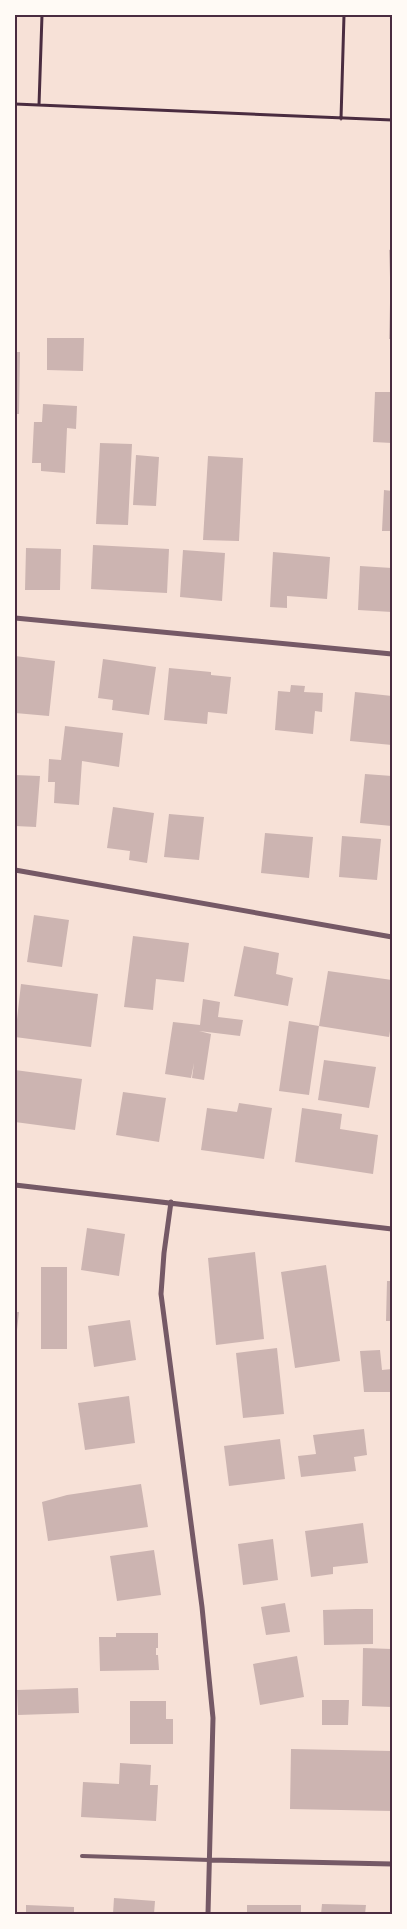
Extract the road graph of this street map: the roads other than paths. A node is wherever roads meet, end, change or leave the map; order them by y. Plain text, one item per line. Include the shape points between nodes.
1 (15, 618) edge
2 (392, 654) edge
3 (15, 870) edge
4 (392, 937) edge
5 (15, 1185) edge
6 (171, 1202) junction
7 (392, 1229) edge
8 (82, 1856) dead end
9 (210, 1860) junction
10 (392, 1864) edge
11 (208, 1914) edge

1 - 2 street
3 - 4 street
5 - 6 street
6 - 7 street
6 - 9 street via 161,1294 202,1607 213,1718
8 - 9 lane
9 - 10 street
9 - 11 street

